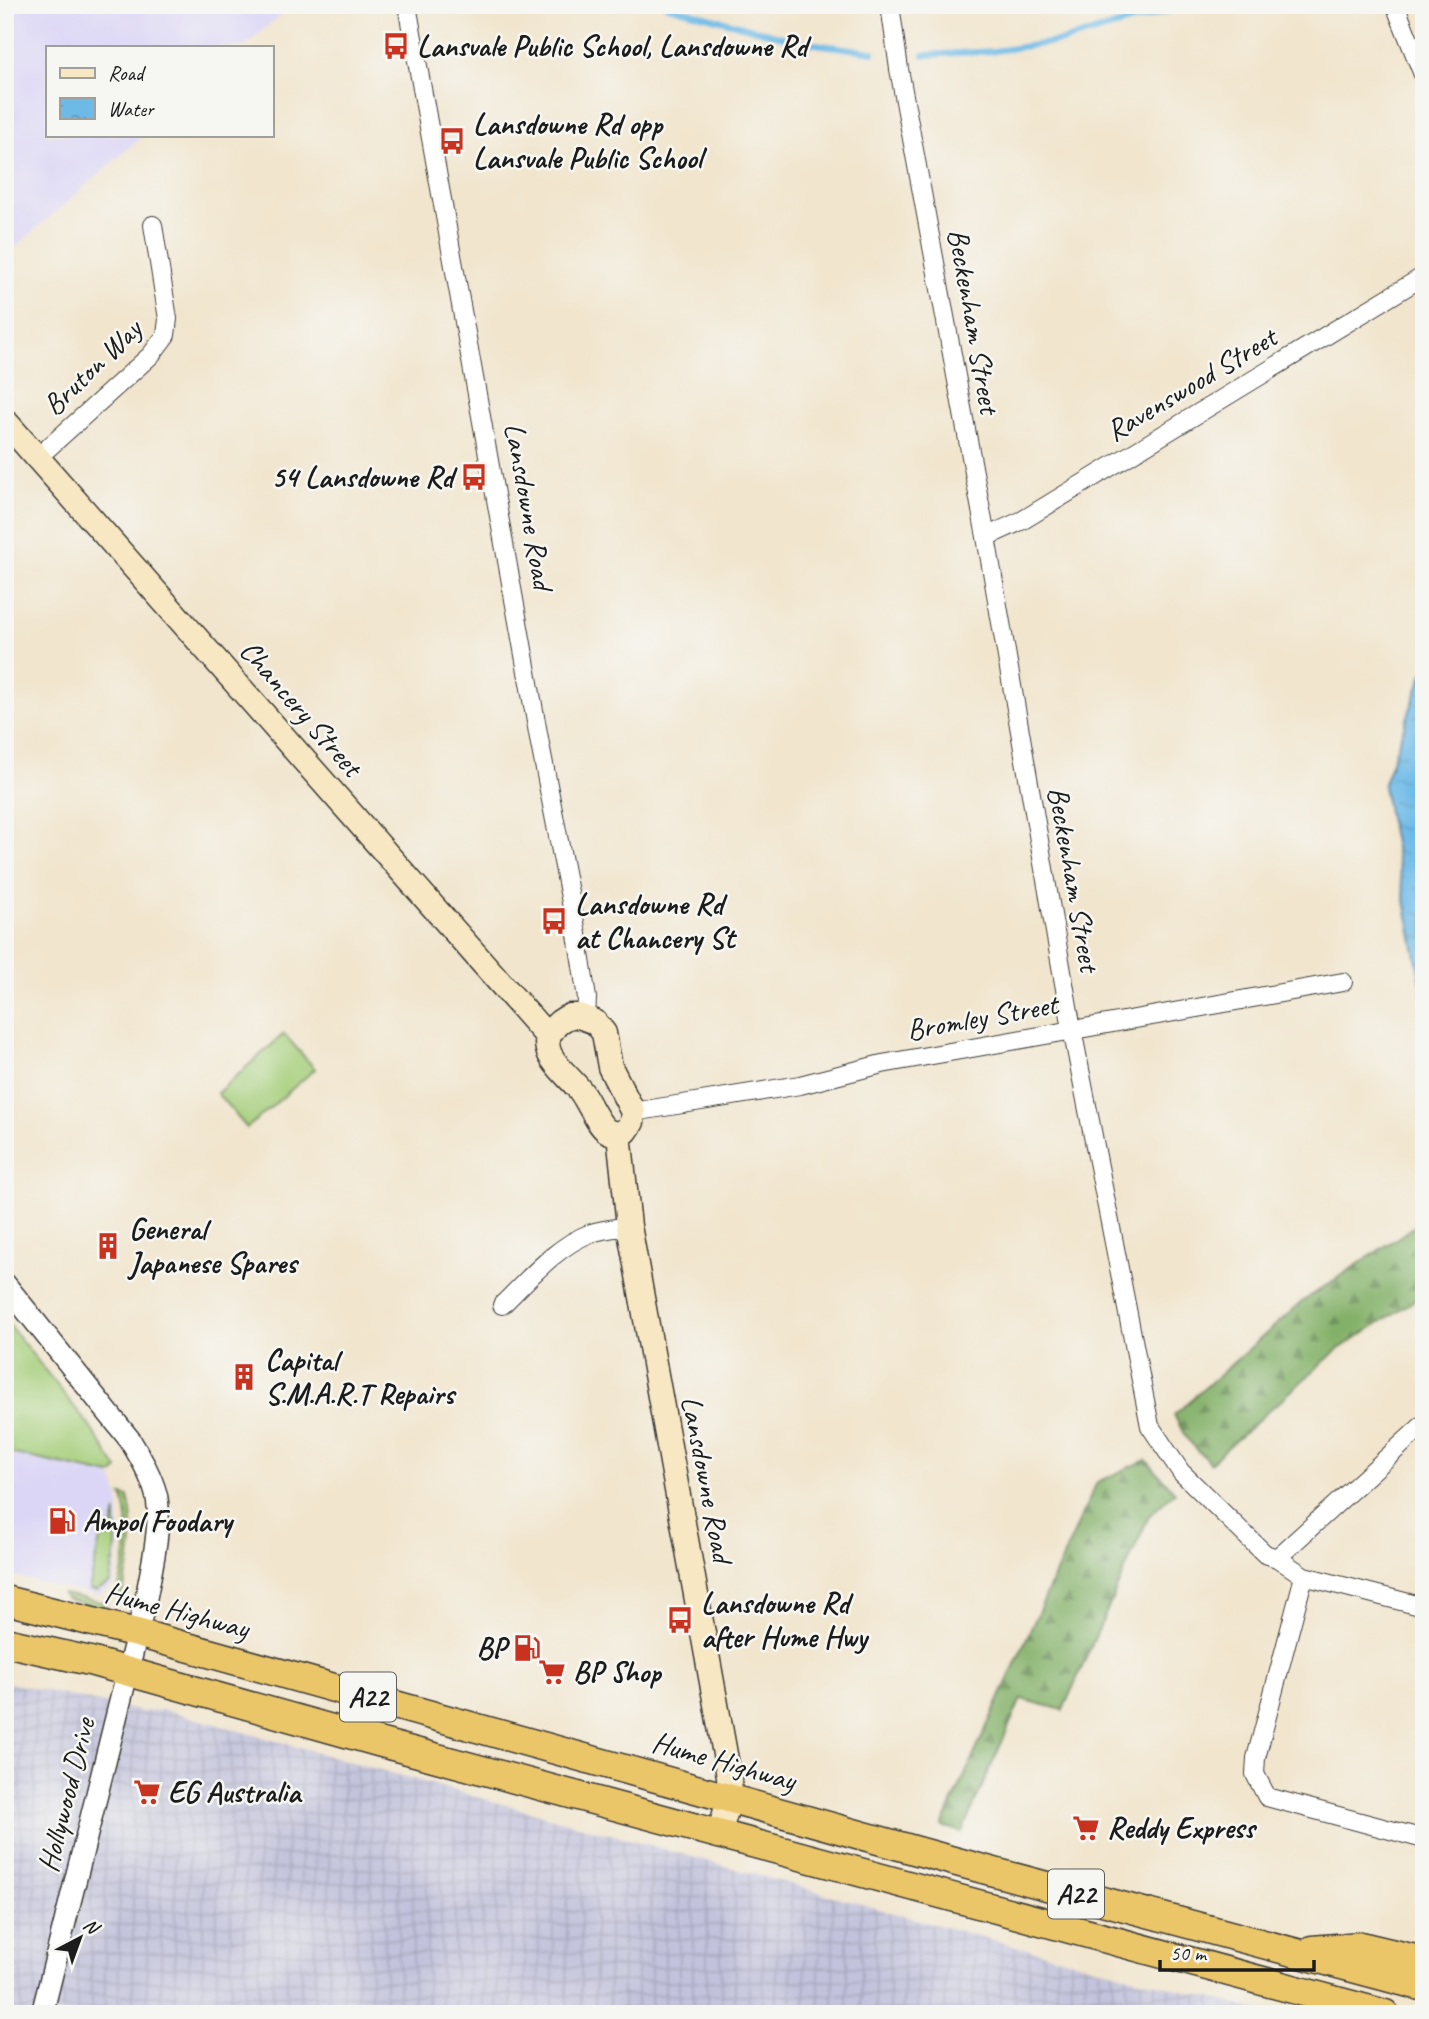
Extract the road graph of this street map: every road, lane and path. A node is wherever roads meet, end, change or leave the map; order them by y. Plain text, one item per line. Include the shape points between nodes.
1 (407, 5) edge
2 (890, 5) edge
3 (1395, 5) edge
4 (1424, 77) edge
5 (153, 225) dead end
6 (1424, 276) edge
7 (5, 421) edge
8 (37, 458) junction
9 (986, 537) junction
10 (1343, 982) dead end
11 (586, 1018) junction
12 (1072, 1029) junction
13 (548, 1037) junction
14 (632, 1112) junction
15 (619, 1133) junction
16 (629, 1226) junction
17 (5, 1284) edge
18 (502, 1306) dead end
19 (1424, 1424) edge
20 (1277, 1558) junction
21 (1304, 1576) junction
22 (5, 1600) edge
23 (1424, 1607) edge
24 (137, 1633) junction
25 (5, 1642) edge
26 (128, 1672) junction
27 (730, 1797) junction
28 (719, 1834) junction
29 (1424, 1839) edge
30 (1296, 1954) junction
31 (1424, 1961) edge
32 (1424, 1987) edge
33 (42, 2014) edge
34 (1385, 2014) edge

1 - 11 street, Lansdowne Road via 576,929
2 - 9 street, Beckenham Street
3 - 4 street
5 - 8 street, Bruton Way via 167,309 166,335 151,355
6 - 9 street, Ravenswood Street via 1023,520
7 - 8 main road, Chancery Street
8 - 13 main road, Chancery Street
9 - 12 street, Beckenham Street
10 - 12 street, Bromley Street
11 - 13 main road via 564,1018
11 - 14 main road via 604,1034 610,1066
12 - 14 street, Bromley Street via 882,1064 800,1085
12 - 20 street, Beckenham Street via 1150,1426 1181,1472 1265,1554
13 - 15 main road, Chancery Street via 551,1057 577,1086 604,1129
14 - 15 main road via 632,1122
15 - 16 main road, Lansdowne Road
16 - 18 street via 601,1230 575,1241
16 - 27 main road, Lansdowne Road via 722,1726
17 - 24 street, Hollywood Drive via 116,1419 141,1458 156,1494 159,1508 152,1569
19 - 20 street
20 - 21 street, Beckenham Street
21 - 23 street, Beckenham Street
21 - 29 street via 1255,1774 1267,1797
22 - 24 highway, Hume Highway / A22
24 - 26 street, Hollywood Drive
24 - 27 highway, Hume Highway / A22
25 - 26 highway, A22
26 - 28 highway, A22
26 - 33 street, Hollywood Drive
27 - 28 main road, Lansdowne Road
27 - 30 highway, Hume Highway / A22
28 - 34 highway, A22
30 - 31 highway via 1362,1946
30 - 32 highway, Hume Highway / A22

